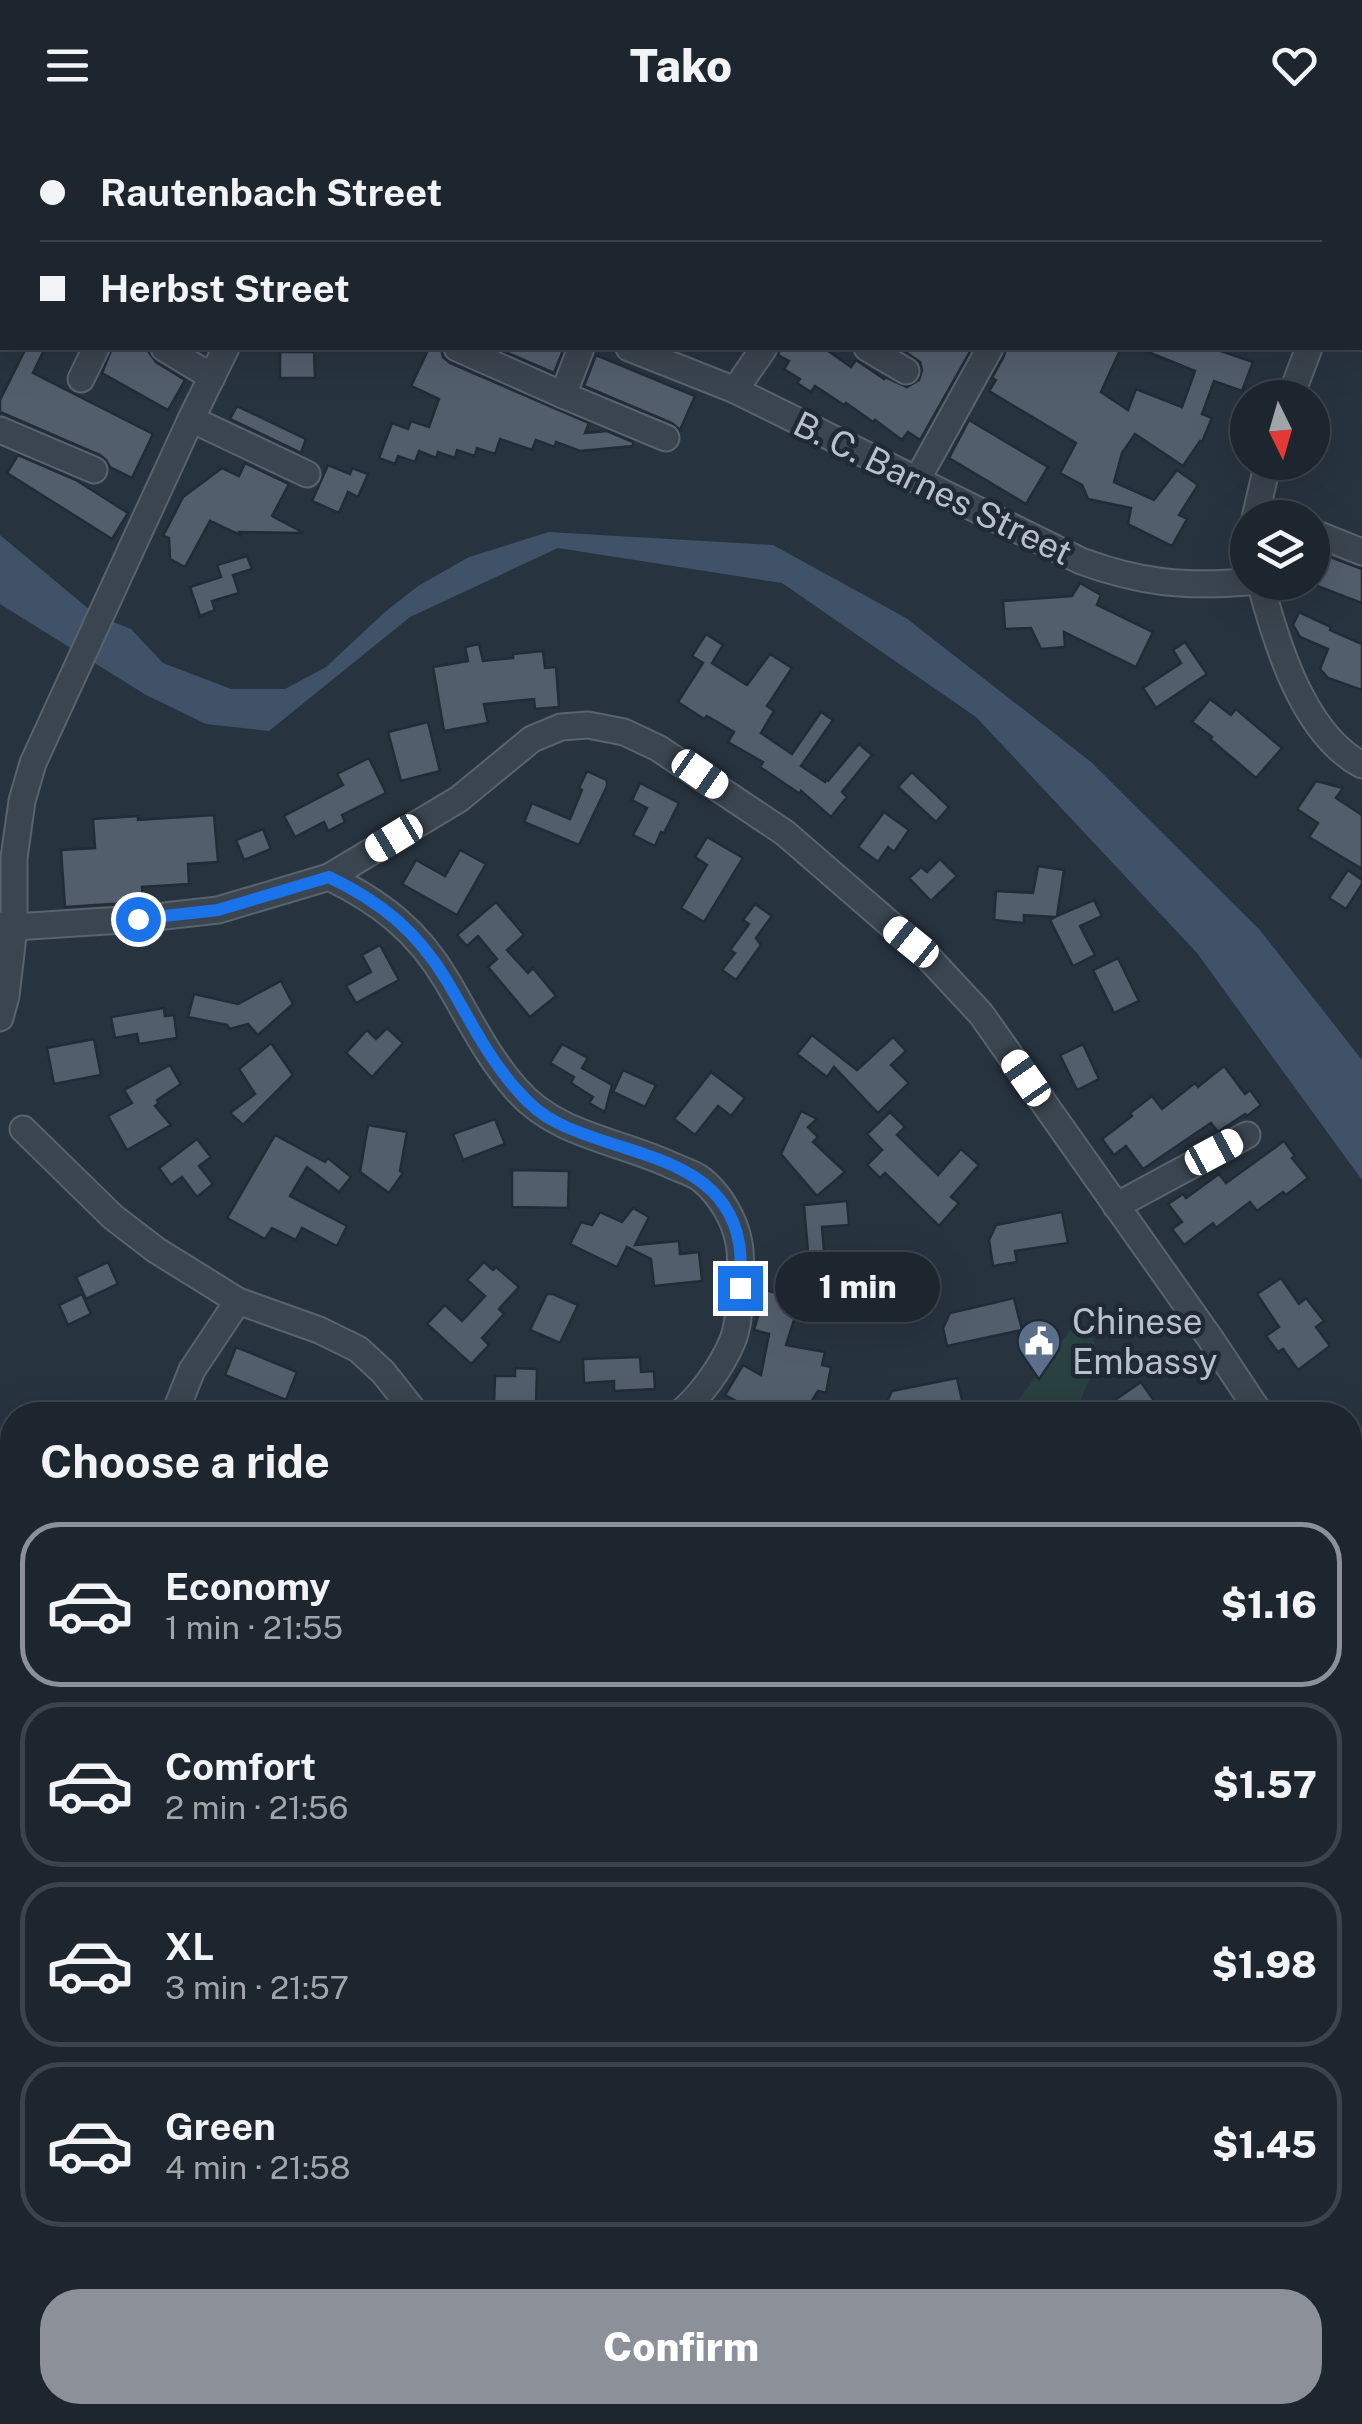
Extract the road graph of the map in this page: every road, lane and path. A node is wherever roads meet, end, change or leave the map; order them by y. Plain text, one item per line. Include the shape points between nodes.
1 (95, 350) edge
2 (171, 350) edge
3 (197, 350) edge
4 (462, 350) edge
5 (580, 350) edge
6 (633, 350) edge
7 (763, 350) edge
8 (871, 350) edge
9 (989, 350) edge
10 (1307, 350) edge
11 (219, 363) edge
12 (906, 371) dead end
13 (81, 379) dead end
14 (1296, 380) edge
15 (735, 390) junction
16 (563, 395) junction
17 (191, 420) junction
18 (0, 430) edge
19 (666, 438) dead end
20 (94, 470) dead end
21 (307, 474) dead end
22 (917, 480) junction
23 (1330, 539) edge
24 (1362, 552) edge
25 (1230, 583) edge
26 (1265, 600) edge
27 (1362, 765) edge
28 (329, 877) junction
29 (7, 926) edge
30 (0, 1018) edge
31 (23, 1130) dead end
32 (1247, 1134) dead end
33 (1116, 1206) junction
34 (238, 1300) junction
35 (179, 1402) edge
36 (407, 1402) edge
37 (692, 1402) edge
38 (1252, 1402) edge

1 - 13 street
2 - 11 street
3 - 11 street
4 - 16 street
5 - 16 street
6 - 15 street, B. C. Barnes Street
7 - 15 street
8 - 12 street
9 - 22 street
10 - 14 street
11 - 17 street
15 - 22 street, B. C. Barnes Street
16 - 19 street
17 - 21 street
17 - 29 street via 34,763 22,801
18 - 20 street
22 - 25 street, B. C. Barnes Street via 1115,574
23 - 24 street
26 - 27 street via 1290,676 1316,721
28 - 29 street via 218,910
28 - 33 street via 459,799 532,739 560,727 624,732 672,756 784,832 927,956 981,1014
28 - 37 street via 389,912 421,944 477,1034 533,1106 558,1123 700,1179 720,1200 739,1243 739,1313 733,1341
29 - 30 street
31 - 34 street via 112,1218
32 - 33 street
33 - 38 street
34 - 35 street
34 - 36 street via 358,1348

